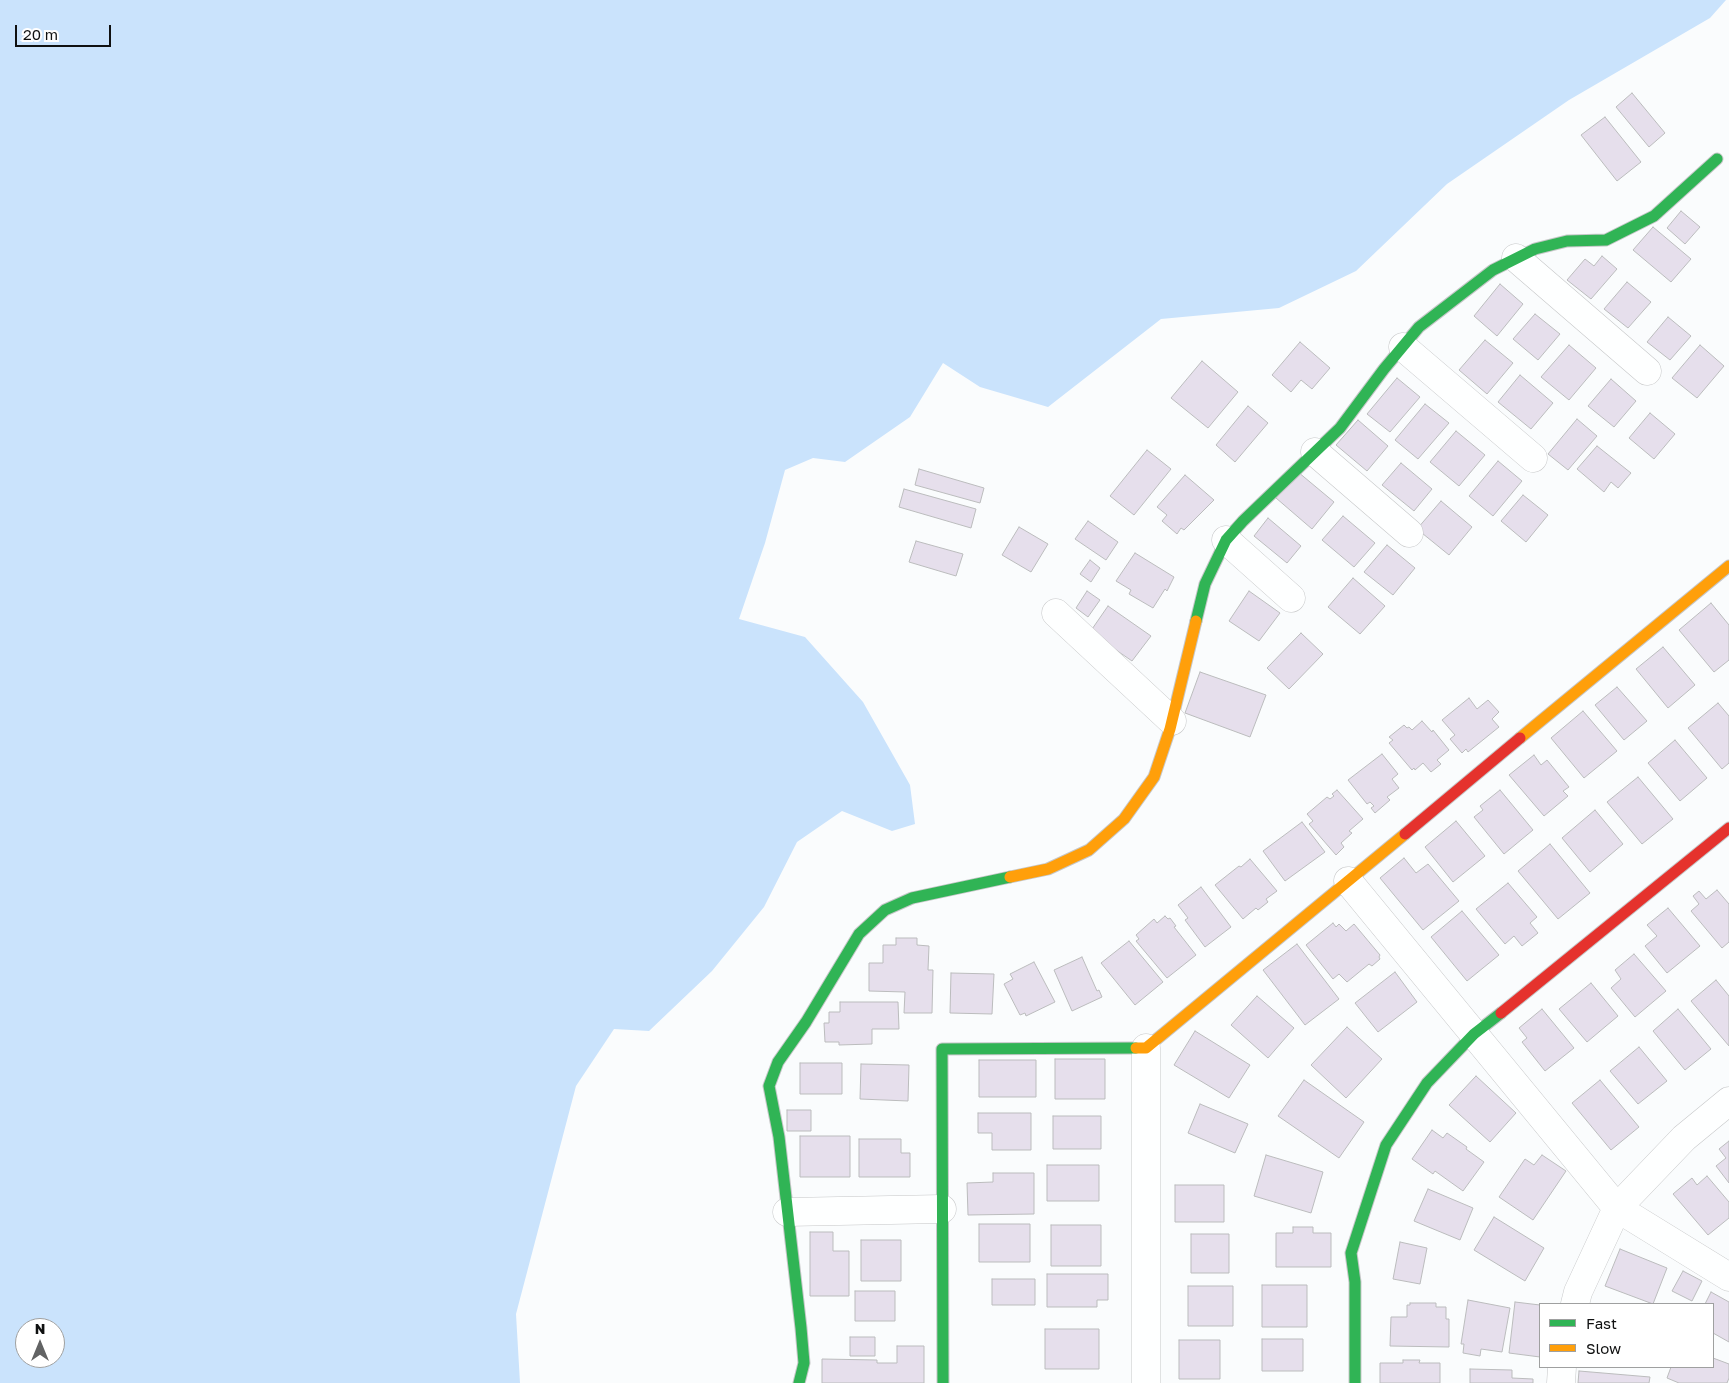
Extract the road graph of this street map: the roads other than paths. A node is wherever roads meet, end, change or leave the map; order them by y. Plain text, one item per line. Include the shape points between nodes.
1 (1717, 159) dead end
2 (1516, 258) junction
3 (1403, 347) junction
4 (1647, 371) dead end
5 (1315, 452) junction
6 (1533, 458) dead end
7 (1409, 533) dead end
8 (1226, 540) junction
9 (1729, 566) edge
10 (1291, 598) dead end
11 (1056, 613) dead end
12 (1172, 721) junction
13 (1729, 828) edge
14 (1348, 881) junction
15 (1474, 1034) junction
16 (1146, 1048) junction
17 (1729, 1101) edge
18 (1617, 1208) junction
19 (942, 1209) junction
20 (787, 1212) junction
21 (1729, 1277) edge
22 (1575, 1303) edge
23 (1562, 1368) edge
24 (799, 1383) edge
25 (943, 1383) edge
26 (1146, 1383) edge
27 (1355, 1383) edge
28 (1561, 1383) edge

1 - 2 street via 1654,216 1606,240 1567,241 1535,249
2 - 3 street via 1493,270 1419,327
2 - 4 street
3 - 5 street via 1340,428
3 - 6 street
5 - 7 street
5 - 8 street
8 - 10 street
8 - 12 street via 1205,584
9 - 14 street
11 - 12 street
12 - 20 street via 1154,777 1124,819 1089,850 1048,869 912,898 885,910 859,934 778,1062 770,1086
13 - 15 street
14 - 15 street
14 - 16 street
15 - 18 street
15 - 27 street via 1427,1083 1386,1145 1362,1215 1351,1254 1355,1282
16 - 19 street via 942,1049
16 - 26 street
17 - 18 street via 1684,1138
18 - 21 street
18 - 22 street
19 - 20 street
19 - 25 street
20 - 24 street via 804,1363
23 - 28 street

